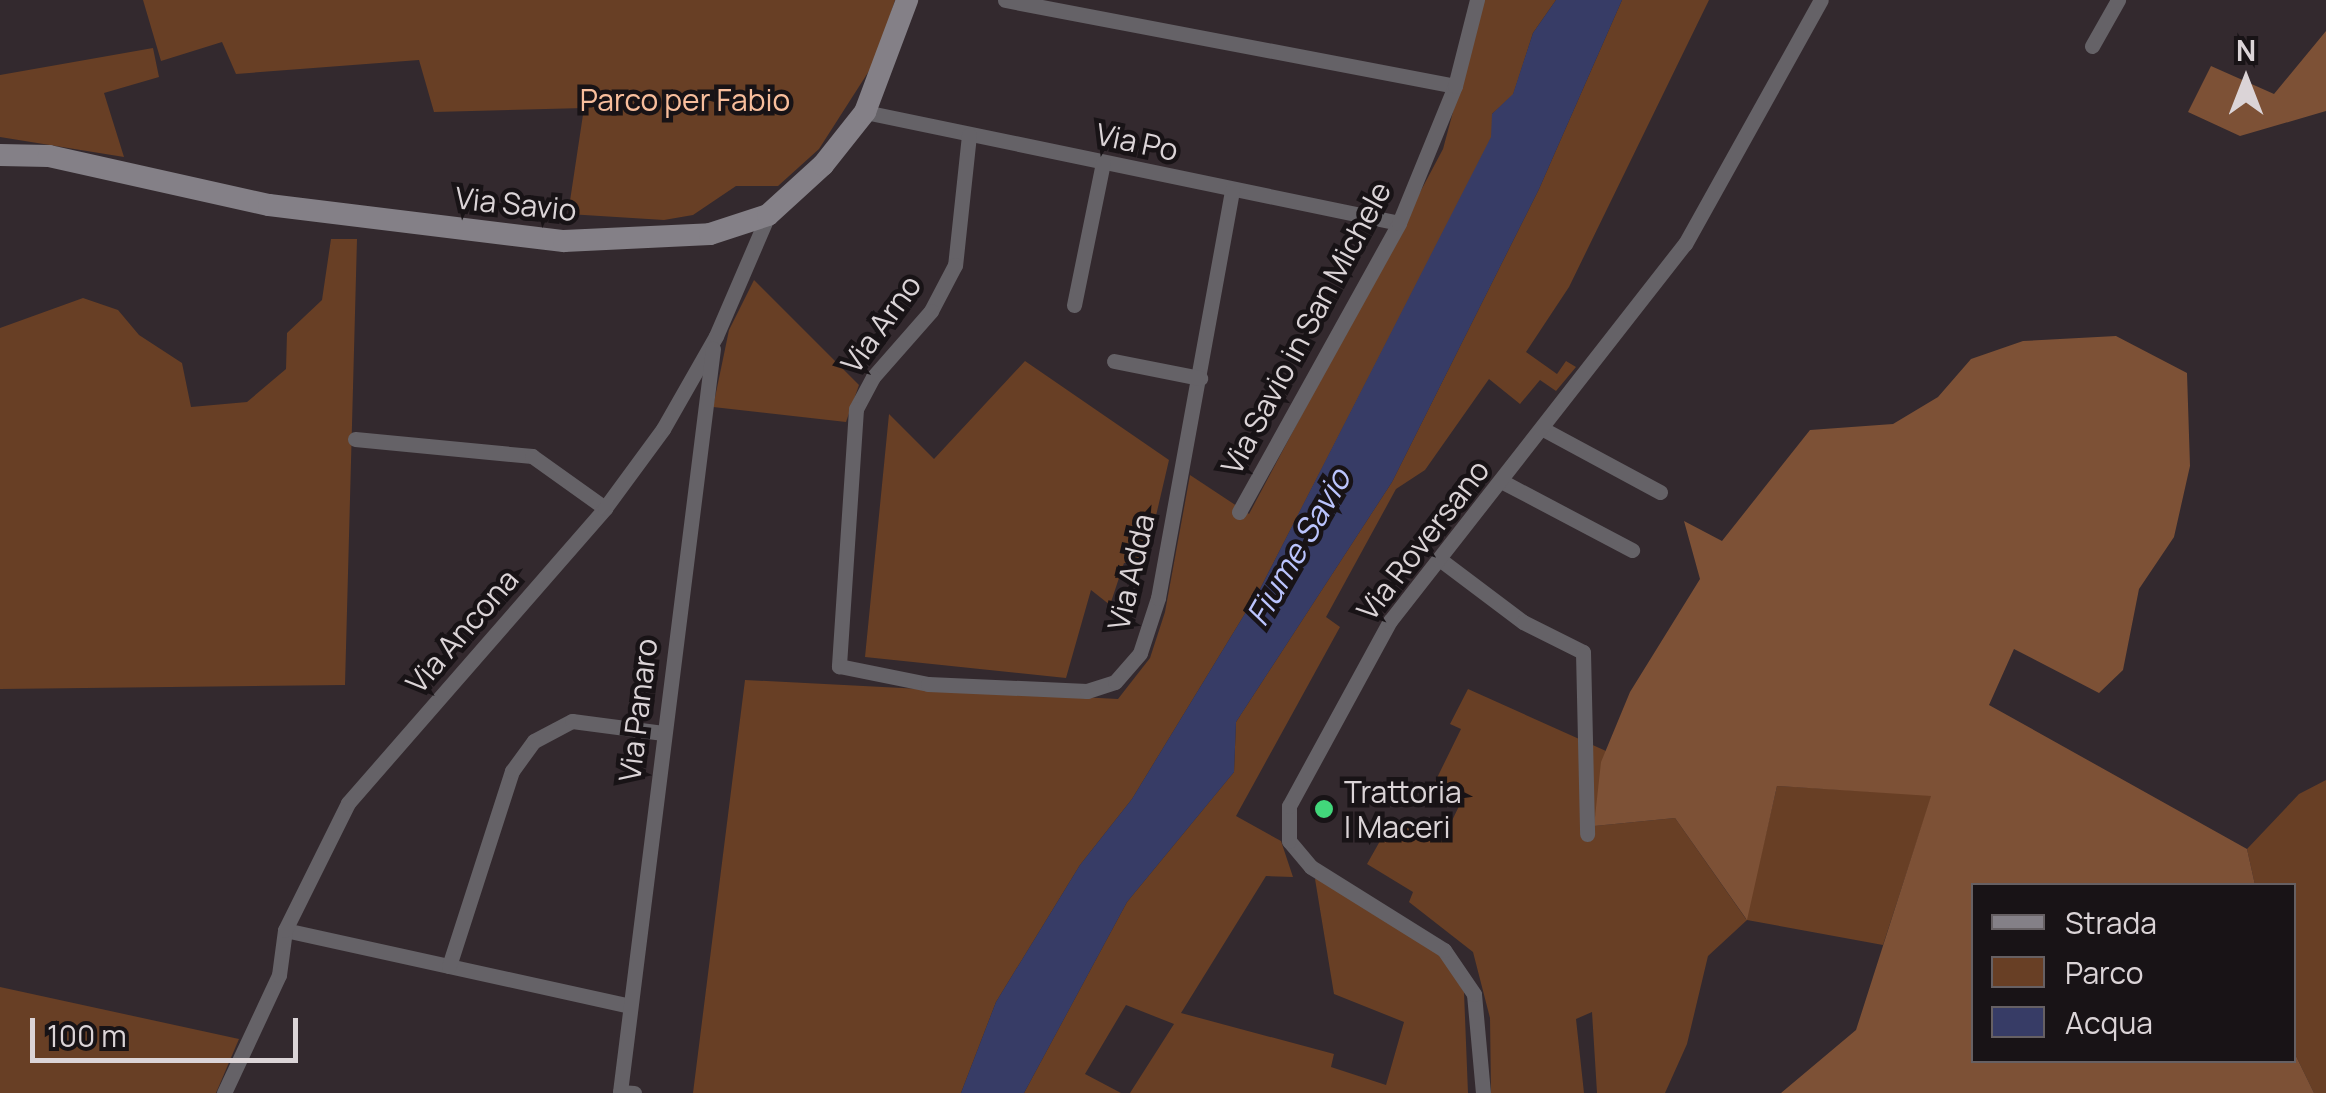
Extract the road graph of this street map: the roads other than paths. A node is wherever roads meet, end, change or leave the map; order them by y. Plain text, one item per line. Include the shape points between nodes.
1 (906, 0) edge
2 (1005, 0) edge
3 (1477, 0) edge
4 (1821, 0) edge
5 (2118, 0) edge
6 (2092, 46) dead end
7 (1454, 86) junction
8 (864, 112) junction
9 (969, 135) junction
10 (0, 155) edge
11 (1103, 163) junction
12 (1232, 190) junction
13 (768, 215) junction
14 (1399, 223) junction
15 (1074, 305) dead end
16 (716, 336) junction
17 (1114, 362) dead end
18 (1200, 378) junction
19 (1543, 429) junction
20 (355, 439) dead end
21 (1503, 482) junction
22 (1660, 492) dead end
23 (604, 508) junction
24 (1239, 512) dead end
25 (1632, 550) dead end
26 (1442, 560) junction
27 (839, 666) joint
28 (663, 733) junction
29 (1587, 834) dead end
30 (286, 930) junction
31 (449, 966) junction
32 (630, 1006) junction
33 (620, 1092) edge
34 (224, 1093) edge
35 (634, 1093) edge
36 (1482, 1093) edge

1 - 8 street, Via Savio
2 - 7 street
3 - 7 street, Via Savio in San Michele
4 - 19 street, Via Roversano via 1685,244
5 - 6 street
7 - 14 street, Via Savio in San Michele
8 - 9 street, Via Po
8 - 13 street, Via Savio via 823,165
9 - 11 street, Via Po
9 - 27 street, Via Arno via 954,264 930,311 873,377 856,409
10 - 13 street, Via Savio via 49,156 269,204 564,242 710,234
11 - 12 street, Via Po
11 - 15 street
12 - 14 street, Via Po
12 - 18 street, Via Adda
13 - 16 street, Via Ancona
14 - 24 street, Via Savio in San Michele
16 - 23 street, Via Ancona via 663,429
16 - 28 street, Via Panaro
17 - 18 street
18 - 27 street, Via Adda via 1158,598 1140,653 1115,682 1087,691 928,684
19 - 21 street, Via Roversano
19 - 22 street
20 - 23 street via 532,456
21 - 25 street
21 - 26 street, Via Roversano
23 - 30 street, Via Ancona via 348,804
26 - 29 street via 1524,622 1583,652
26 - 36 street, Via Roversano via 1390,621 1289,806 1289,842 1311,867 1444,950 1474,994
28 - 31 street via 572,721 534,741 512,771
28 - 32 street, Via Panaro
30 - 31 street
30 - 34 street, Via Ancona via 279,975
31 - 32 street
32 - 33 street, Via Panaro
33 - 35 street

